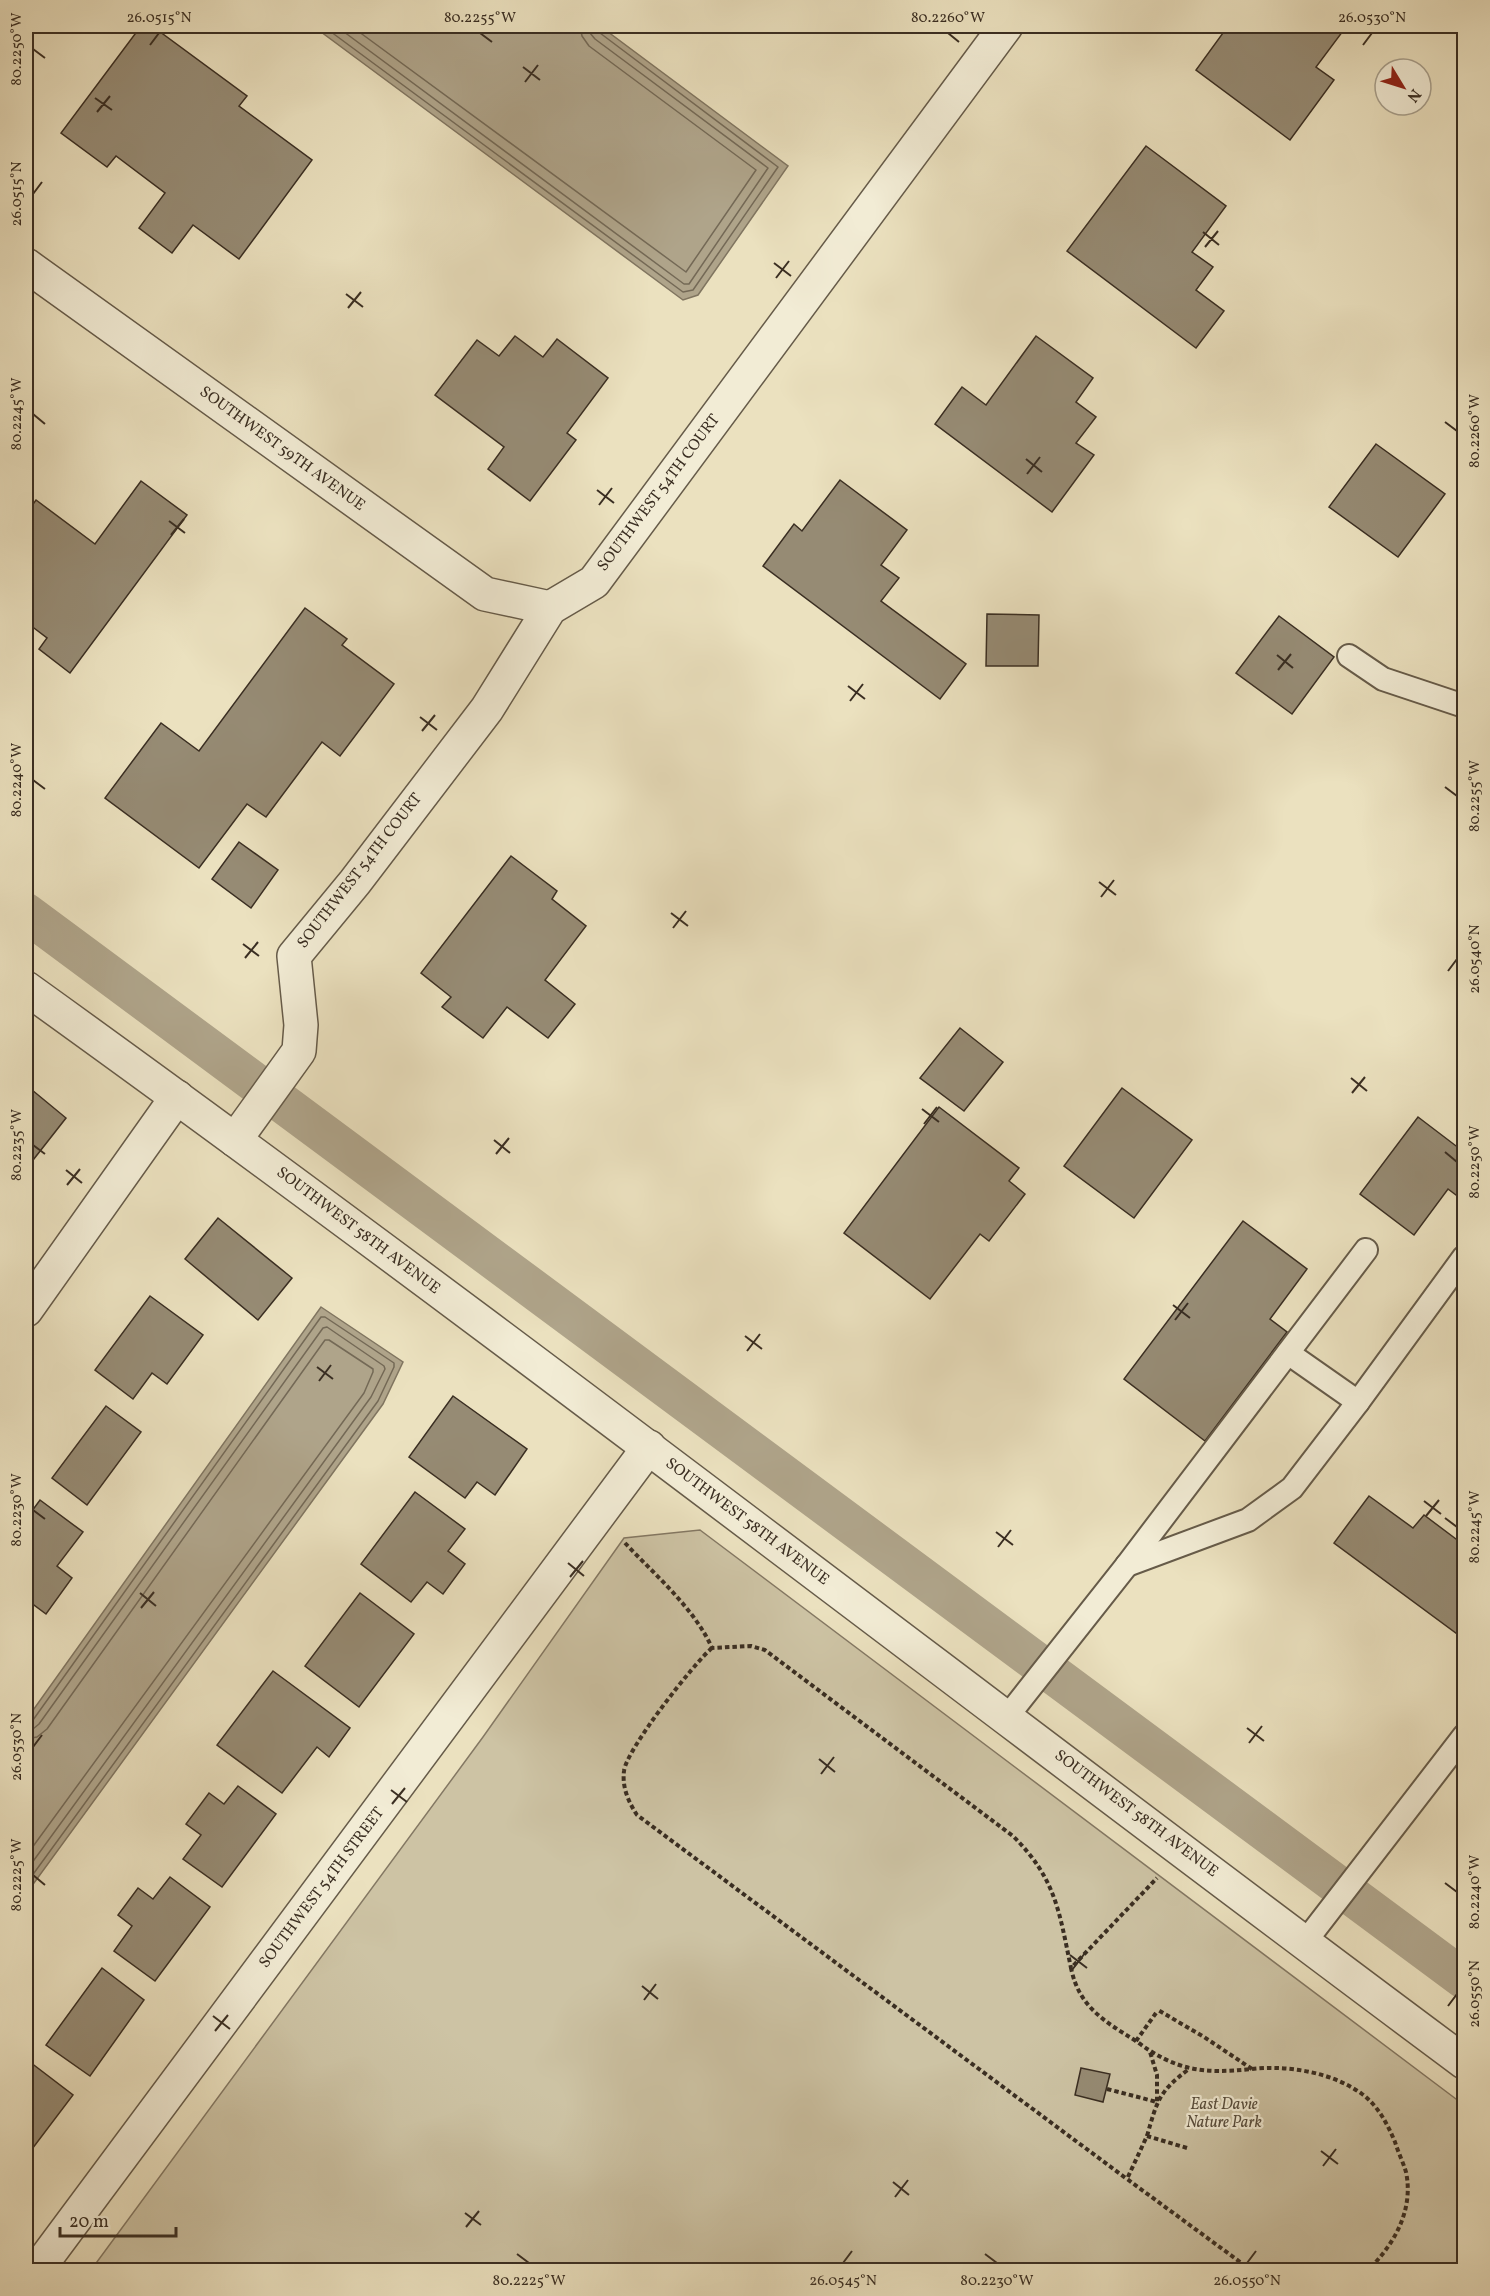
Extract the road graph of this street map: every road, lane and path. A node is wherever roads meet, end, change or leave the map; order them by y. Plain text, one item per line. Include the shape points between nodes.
1 (1006, 26) edge
2 (26, 265) edge
3 (550, 608) junction
4 (1349, 657) dead end
5 (1464, 706) edge
6 (26, 988) edge
7 (177, 1097) junction
8 (235, 1140) junction
9 (1366, 1250) dead end
10 (1464, 1257) edge
11 (26, 1310) edge
12 (1288, 1353) junction
13 (1358, 1402) junction
14 (649, 1447) junction
15 (625, 1543) dead end
16 (1127, 1565) junction
17 (712, 1648) junction
18 (1007, 1717) junction
19 (1464, 1736) edge
20 (1157, 1878) dead end
21 (1305, 1942) junction
22 (1071, 1968) junction
23 (1136, 2041) junction
24 (1150, 2052) junction
25 (1464, 2062) edge
26 (1190, 2069) junction
27 (1252, 2069) junction
28 (1107, 2089) dead end
29 (1156, 2102) junction
30 (1147, 2136) junction
31 (1187, 2148) dead end
32 (1127, 2179) junction
33 (38, 2271) edge
34 (1251, 2271) edge
35 (1368, 2271) edge

1 - 3 street, SOUTHWEST 54TH COURT via 594,582
2 - 3 street, SOUTHWEST 59TH AVENUE via 485,594
3 - 8 street, SOUTHWEST 54TH COURT via 486,709 294,956 301,1025 299,1051
4 - 5 lane via 1383,679
6 - 7 street, SOUTHWEST 58TH AVENUE
7 - 8 street, SOUTHWEST 58TH AVENUE
7 - 11 street
8 - 14 street, SOUTHWEST 58TH AVENUE
9 - 12 lane
10 - 13 lane
12 - 13 lane
12 - 16 lane
13 - 16 lane via 1292,1488 1248,1520
14 - 18 street, SOUTHWEST 58TH AVENUE
14 - 33 street, SOUTHWEST 54TH STREET
15 - 17 path via 694,1617
16 - 18 lane
17 - 22 path via 751,1646 765,1650 1013,1836 1039,1865 1050,1886
17 - 32 path via 631,1753 624,1770 625,1787 637,1815
18 - 21 street, SOUTHWEST 58TH AVENUE
19 - 21 lane
20 - 22 path
21 - 25 street, SOUTHWEST 58TH AVENUE
22 - 23 path via 1082,1999
23 - 24 path
23 - 27 path via 1157,2012
24 - 26 path
24 - 29 path via 1157,2075
26 - 27 path
26 - 29 path via 1164,2090
27 - 35 path via 1302,2071 1342,2083 1361,2093 1386,2122 1406,2173 1407,2193 1398,2232
28 - 29 path
29 - 30 path
30 - 31 path
30 - 32 path
32 - 34 path

